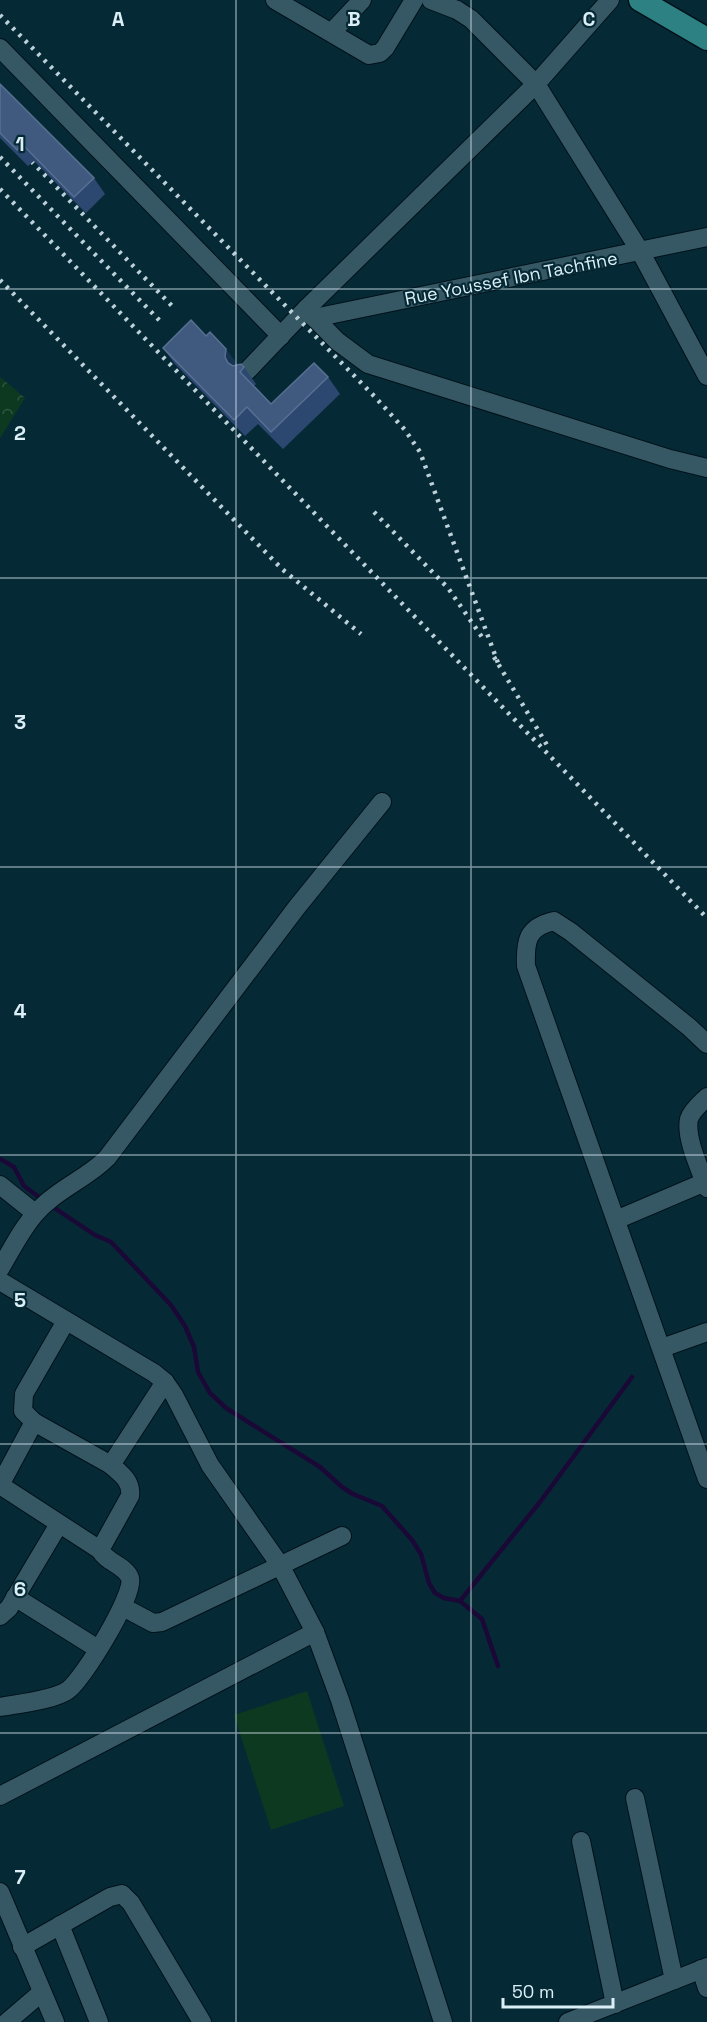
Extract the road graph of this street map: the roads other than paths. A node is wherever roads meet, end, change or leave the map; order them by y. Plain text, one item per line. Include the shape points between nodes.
1 (275, 0) edge
2 (362, 0) edge
3 (414, 0) edge
4 (432, 0) edge
5 (610, 0) edge
6 (640, 0) edge
7 (332, 32) junction
8 (707, 39) edge
9 (0, 48) edge
10 (536, 84) junction
11 (707, 237) edge
12 (640, 251) junction
13 (310, 314) junction
14 (281, 336) junction
15 (248, 371) dead end
16 (707, 376) edge
17 (707, 468) edge
18 (382, 802) dead end
19 (707, 1044) edge
20 (707, 1096) edge
21 (703, 1173) edge
22 (0, 1185) edge
23 (35, 1213) junction
24 (616, 1220) junction
25 (0, 1269) edge
26 (0, 1281) edge
27 (66, 1322) junction
28 (707, 1332) edge
29 (662, 1348) junction
30 (165, 1382) junction
31 (34, 1422) junction
32 (111, 1466) junction
33 (707, 1479) edge
34 (0, 1485) edge
35 (59, 1524) junction
36 (342, 1536) dead end
37 (100, 1550) junction
38 (280, 1565) junction
39 (15, 1597) junction
40 (123, 1606) junction
41 (0, 1616) edge
42 (315, 1632) junction
43 (98, 1649) junction
44 (0, 1707) edge
45 (0, 1796) edge
46 (635, 1798) dead end
47 (581, 1841) dead end
48 (0, 1892) edge
49 (60, 1925) junction
50 (22, 1947) junction
51 (704, 1968) edge
52 (674, 1980) junction
53 (707, 1988) edge
54 (42, 1992) junction
55 (615, 2004) junction
56 (600, 2017) edge
57 (7, 2022) edge
58 (55, 2022) edge
59 (99, 2022) edge
60 (202, 2022) edge
61 (443, 2022) edge
62 (568, 2022) edge

1 - 7 street
2 - 7 street
3 - 7 street via 385,48 375,55
4 - 10 street via 471,19
5 - 10 street
6 - 8 main road
9 - 14 street
10 - 12 street
10 - 13 street
11 - 12 street, Rue Youssef Ibn Tachfine
12 - 13 street, Rue Youssef Ibn Tachfine
12 - 16 street
13 - 14 street
13 - 17 street via 368,364
14 - 15 street
18 - 23 street via 297,907 107,1158
19 - 24 street via 554,921 532,931 526,944 526,966
20 - 21 street via 694,1110 689,1130
21 - 24 street
22 - 23 street
23 - 25 street
24 - 29 street
26 - 27 street
27 - 30 street
27 - 31 street via 24,1394 23,1411
28 - 29 street
29 - 33 street
30 - 32 street
30 - 38 street via 210,1465
31 - 32 street
31 - 34 street
32 - 37 street via 128,1481 130,1496
34 - 35 street
35 - 37 street
35 - 39 street
36 - 38 street
37 - 40 street via 131,1579
38 - 40 street via 162,1622 153,1623
38 - 42 street
39 - 41 street
39 - 43 street
40 - 43 street
42 - 45 street
42 - 61 street
43 - 44 street via 68,1690
46 - 52 street
47 - 55 street
48 - 50 street
49 - 50 street
49 - 59 street
49 - 60 street via 110,1897 125,1895
50 - 54 street
51 - 52 street
51 - 53 street
52 - 55 street
54 - 57 street
54 - 58 street
55 - 56 street
56 - 62 street

